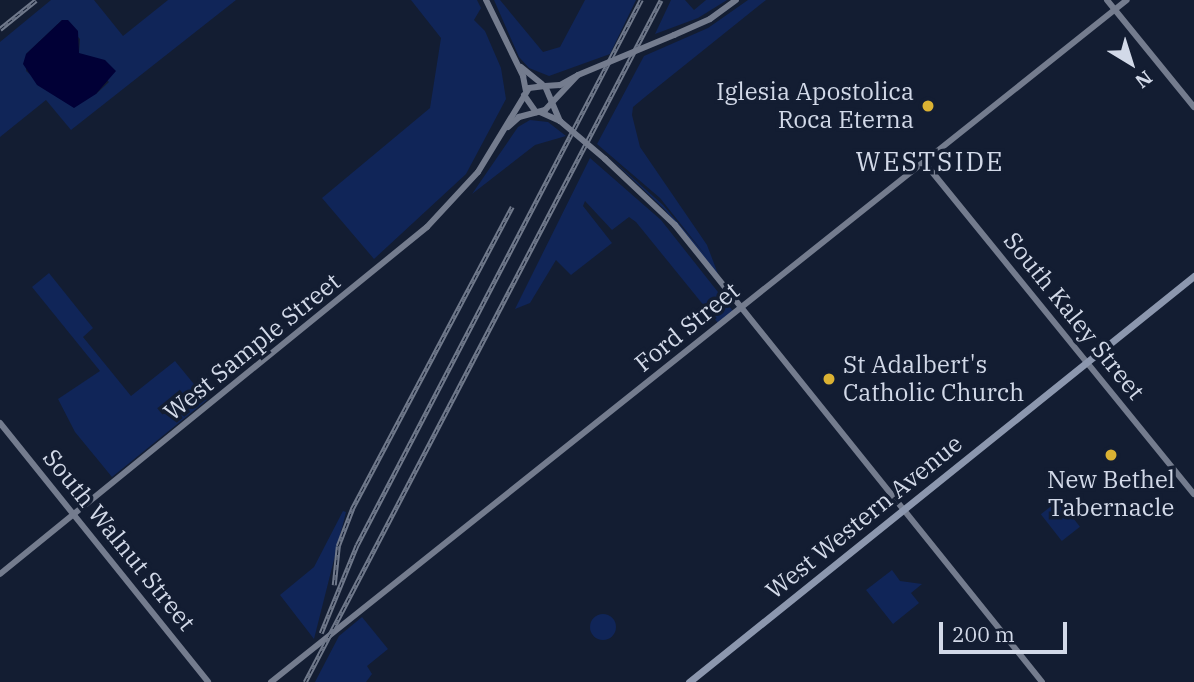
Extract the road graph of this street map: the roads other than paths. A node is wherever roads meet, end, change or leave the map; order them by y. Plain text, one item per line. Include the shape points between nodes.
1 (486, 0) edge
2 (736, 0) edge
3 (1107, 0) edge
4 (1127, 0) edge
5 (1115, 10) junction
6 (519, 66) junction
7 (578, 75) junction
8 (544, 85) junction
9 (525, 93) junction
10 (552, 103) junction
11 (1194, 107) edge
12 (538, 112) junction
13 (561, 121) junction
14 (506, 128) junction
15 (924, 162) junction
16 (1194, 276) edge
17 (741, 308) junction
18 (1087, 362) junction
19 (0, 422) edge
20 (1194, 495) edge
21 (903, 509) junction
22 (74, 515) junction
23 (0, 575) edge
24 (208, 682) edge
25 (271, 682) edge
26 (689, 682) edge
27 (1042, 682) edge

1 - 6 street
2 - 7 street, bridge via 710,19
3 - 5 street
4 - 5 street, Ford Street
5 - 11 street
5 - 15 street, Ford Street
6 - 8 street
6 - 9 street
7 - 8 street via 560,85
7 - 10 street
8 - 9 street
8 - 10 street
9 - 12 street
9 - 14 street, West Sample Street
10 - 12 street, West Sample Street
10 - 13 street
12 - 13 street
12 - 14 street, West Sample Street via 519,117
13 - 17 street, bridge via 663,212
14 - 22 street, West Sample Street via 464,191 412,240
15 - 17 street, Ford Street
15 - 18 street, South Kaley Street
16 - 18 main road, West Western Avenue
17 - 21 street
17 - 25 street, Ford Street
18 - 20 street, South Kaley Street
18 - 21 main road, West Western Avenue
19 - 22 street, South Walnut Street
21 - 26 main road, West Western Avenue
21 - 27 street
22 - 23 street, West Sample Street
22 - 24 street, South Walnut Street

